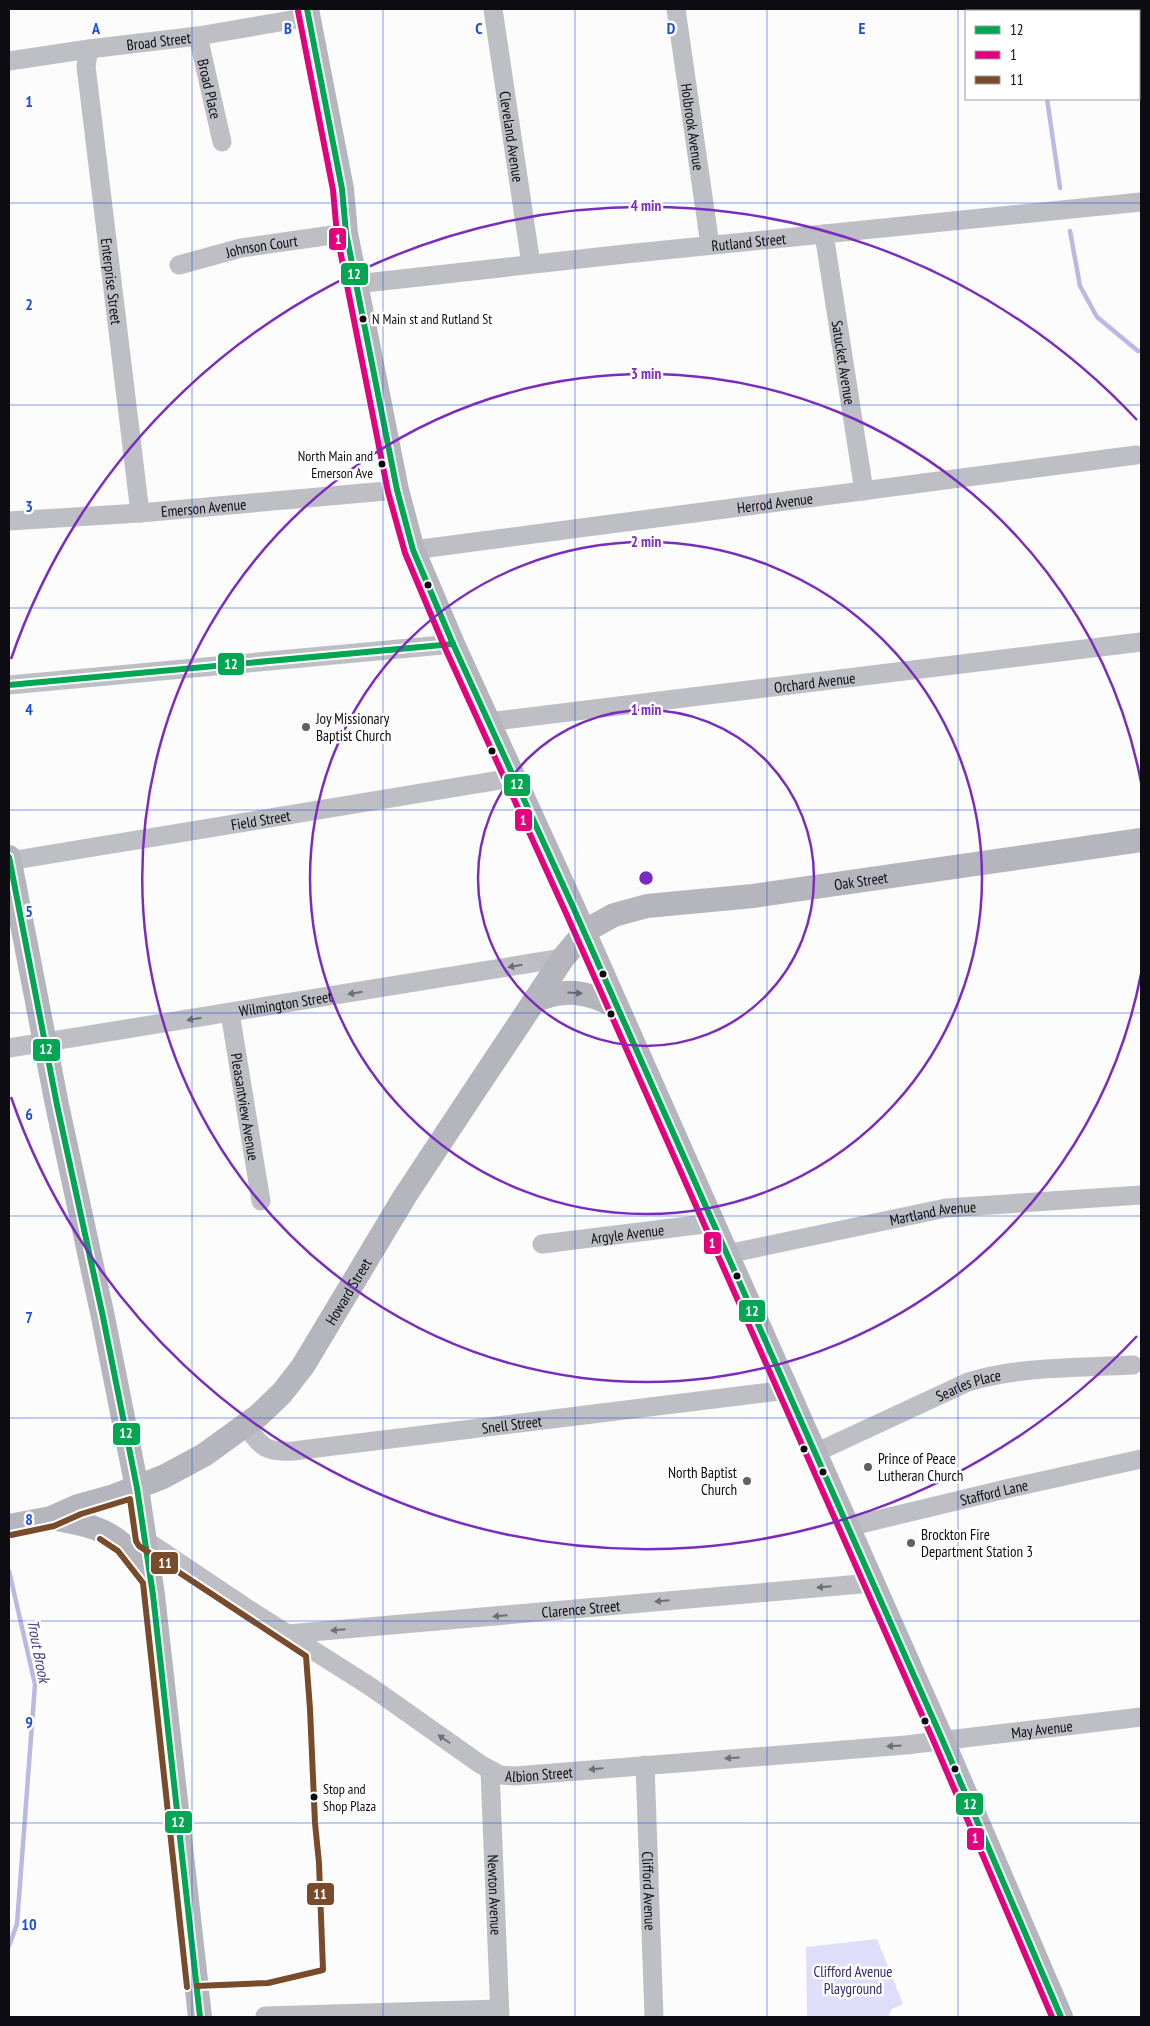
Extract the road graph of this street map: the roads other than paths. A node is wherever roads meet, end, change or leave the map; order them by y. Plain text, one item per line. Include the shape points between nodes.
1 (493, 9) edge
2 (676, 9) edge
3 (308, 13) edge
4 (198, 36) junction
5 (89, 49) junction
6 (9, 61) edge
7 (222, 142) dead end
8 (1141, 202) edge
9 (346, 233) junction
10 (824, 234) junction
11 (710, 245) junction
12 (531, 264) junction
13 (179, 265) dead end
14 (356, 284) junction
15 (1136, 455) dead end
16 (397, 490) junction
17 (864, 491) junction
18 (140, 513) junction
19 (9, 521) edge
20 (413, 550) junction
21 (1141, 642) edge
22 (454, 644) junction
23 (9, 685) edge
24 (488, 722) junction
25 (513, 778) junction
26 (1141, 840) edge
27 (9, 857) edge
28 (9, 861) edge
29 (584, 933) junction
30 (563, 958) junction
31 (534, 1001) junction
32 (616, 1006) junction
33 (230, 1013) junction
34 (45, 1042) junction
35 (9, 1048) edge
36 (1141, 1195) edge
37 (261, 1201) dead end
38 (713, 1223) junction
39 (542, 1244) dead end
40 (727, 1254) junction
41 (1133, 1365) dead end
42 (787, 1390) junction
43 (246, 1425) junction
44 (814, 1453) junction
45 (1141, 1459) edge
46 (137, 1488) junction
47 (52, 1518) junction
48 (9, 1526) edge
49 (848, 1527) junction
50 (145, 1540) junction
51 (151, 1580) junction
52 (872, 1583) junction
53 (288, 1634) junction
54 (1141, 1717) edge
55 (942, 1739) junction
56 (644, 1765) junction
57 (490, 1771) junction
58 (500, 2013) edge
59 (265, 2016) dead end
60 (200, 2017) edge
61 (654, 2017) edge
62 (1061, 2017) edge

1 - 12 street, Cleveland Avenue
2 - 11 street, Holbrook Avenue
3 - 4 street, Broad Street
3 - 9 main road via 342,189
4 - 5 street, Broad Street
4 - 7 street, Broad Place
5 - 6 street, Broad Street
5 - 18 street, Enterprise Street via 86,66
8 - 10 street, Rutland Street
9 - 13 street, Johnson Court via 240,248
9 - 14 main road
10 - 11 street, Rutland Street
10 - 17 street, Satucket Avenue
11 - 12 street, Rutland Street
12 - 14 street, Rutland Street
14 - 16 main road
15 - 17 street, Herrod Avenue
16 - 18 street, Emerson Avenue
16 - 20 main road
17 - 20 street, Herrod Avenue
18 - 19 street, Emerson Avenue
20 - 22 main road
21 - 24 street, Orchard Avenue
22 - 23 street
22 - 24 main road
24 - 25 main road
25 - 28 street, Field Street
25 - 29 main road
26 - 29 main road, Oak Street via 753,896 647,906 614,915
27 - 28 main road
28 - 34 main road
29 - 30 main road, Howard Street
29 - 32 main road
30 - 31 main road, Howard Street
30 -> 33 street, Wilmington Street
31 -> 32 main road via 569,992 596,996
31 - 43 main road, Howard Street via 405,1196 303,1366 282,1393
32 - 38 main road
33 -> 34 street, Wilmington Street
33 - 37 street, Pleasantview Avenue
34 - 35 street, Wilmington Street
34 - 46 main road
36 - 40 street, Martland Avenue via 946,1208
38 - 39 street, Argyle Avenue
38 - 40 main road
40 - 42 main road
41 - 44 street, Searles Place via 993,1374 968,1382
42 - 43 street, Snell Street via 293,1452 261,1446
42 - 44 main road
43 - 46 main road, Howard Street via 204,1455
44 - 49 main road
45 - 49 street, Stafford Lane
46 - 47 main road, Howard Street via 78,1506
46 - 50 main road
47 - 48 main road, Howard Street
47 - 51 main road via 105,1532 124,1545
49 - 52 main road
50 - 51 main road
50 - 53 street, Albion Street
51 - 60 main road
52 -> 53 street, Clarence Street
52 - 55 main road
57 -> 53 street, Albion Street via 371,1687
54 - 55 street, May Avenue
55 -> 56 street, Albion Street via 906,1745
55 - 62 main road
56 -> 57 street, Albion Street via 515,1776
56 - 61 street, Clifford Avenue
57 - 58 street, Newton Avenue
58 - 59 street

